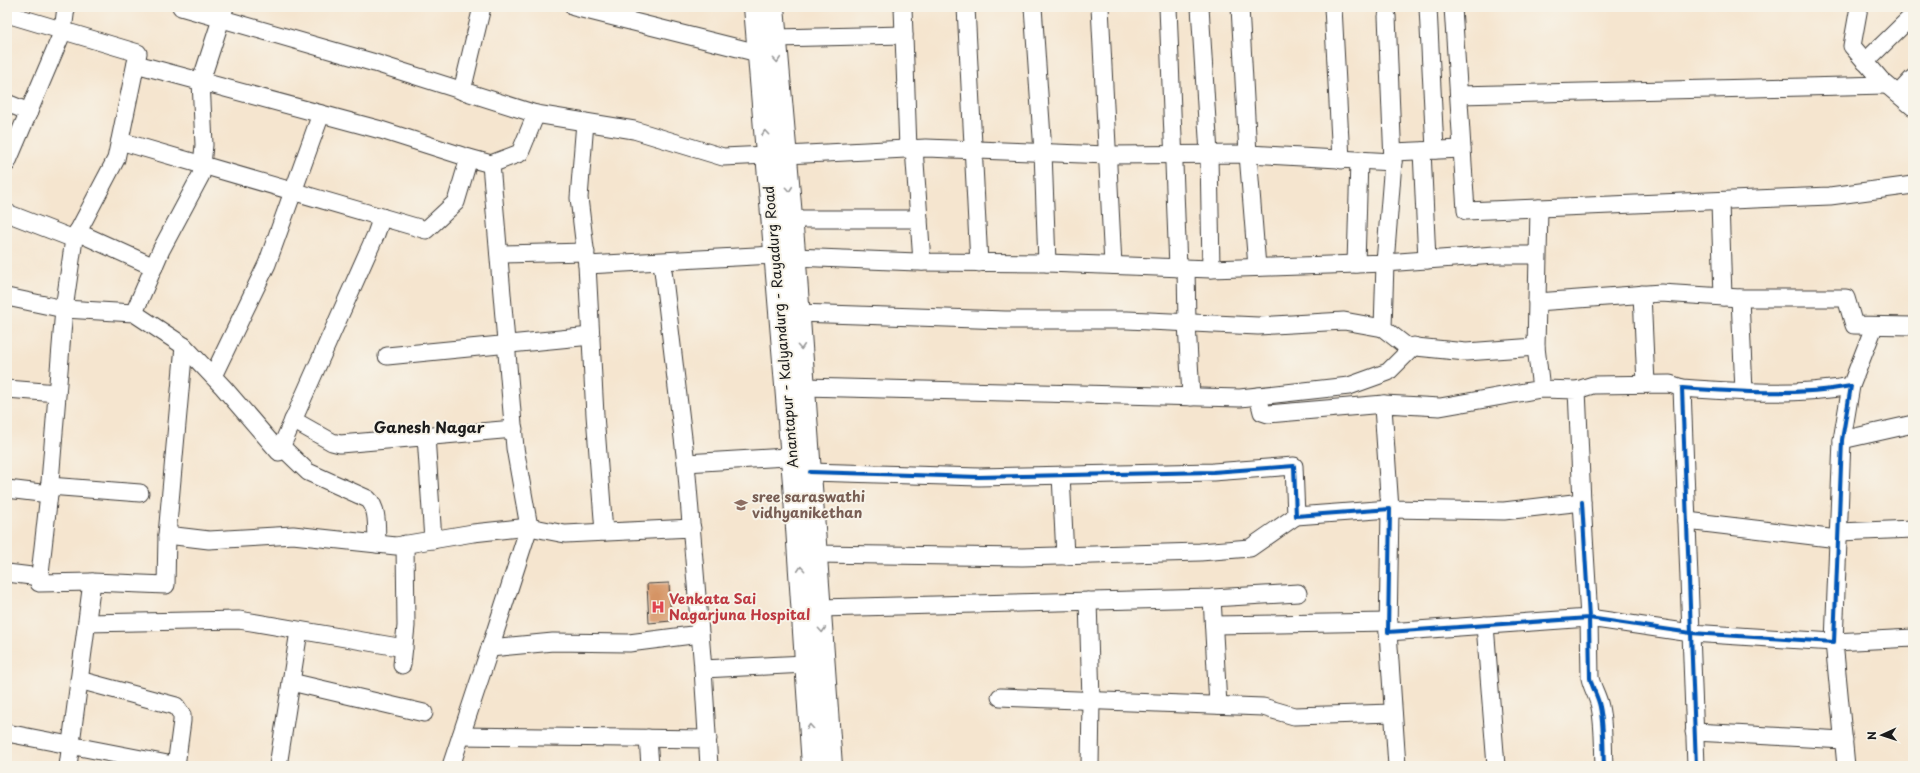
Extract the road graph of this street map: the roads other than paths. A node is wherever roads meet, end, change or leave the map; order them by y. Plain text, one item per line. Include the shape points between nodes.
1 (66, 7) edge
2 (181, 7) edge
3 (482, 7) edge
4 (574, 7) edge
5 (755, 7) edge
6 (773, 7) edge
7 (903, 7) edge
8 (966, 7) edge
9 (1033, 7) edge
10 (1100, 7) edge
11 (1168, 7) edge
12 (1200, 7) edge
13 (1240, 7) edge
14 (1333, 7) edge
15 (1428, 7) edge
16 (1453, 7) edge
17 (1859, 7) edge
18 (223, 13) edge
19 (7, 14) edge
20 (1913, 15) edge
21 (1387, 16) dead end
22 (63, 31) junction
23 (904, 35) junction
24 (775, 38) junction
25 (758, 53) junction
26 (1866, 62) junction
27 (136, 64) junction
28 (1913, 78) edge
29 (201, 82) junction
30 (1892, 90) junction
31 (462, 91) junction
32 (1459, 95) junction
33 (7, 103) edge
34 (1913, 107) edge
35 (29, 112) junction
36 (321, 114) junction
37 (536, 114) junction
38 (585, 122) junction
39 (120, 141) junction
40 (911, 149) junction
41 (1462, 149) junction
42 (975, 150) junction
43 (1428, 151) junction
44 (1043, 152) junction
45 (1208, 154) junction
46 (1248, 154) junction
47 (776, 155) junction
48 (1108, 155) junction
49 (1173, 155) junction
50 (1393, 157) junction
51 (468, 158) junction
52 (1341, 160) junction
53 (1359, 160) junction
54 (7, 163) edge
55 (491, 164) junction
56 (202, 166) junction
57 (1913, 185) edge
58 (293, 192) junction
59 (1720, 202) junction
60 (1539, 208) junction
61 (7, 213) edge
62 (382, 217) junction
63 (791, 218) junction
64 (919, 218) junction
65 (76, 235) junction
66 (499, 254) junction
67 (1538, 254) junction
68 (785, 256) junction
69 (586, 258) junction
70 (1427, 260) junction
71 (662, 262) junction
72 (922, 262) junction
73 (1385, 262) junction
74 (979, 263) junction
75 (1047, 263) junction
76 (1356, 264) junction
77 (1113, 265) junction
78 (154, 267) junction
79 (1257, 267) junction
80 (1182, 268) junction
81 (1211, 269) junction
82 (1642, 294) junction
83 (7, 297) edge
84 (1732, 297) junction
85 (1537, 302) junction
86 (64, 309) junction
87 (134, 313) junction
88 (798, 313) junction
89 (1187, 323) junction
90 (1873, 326) junction
91 (1913, 326) edge
92 (1383, 328) junction
93 (591, 336) junction
94 (507, 344) junction
95 (184, 346) junction
96 (1414, 346) junction
97 (1536, 347) junction
98 (387, 356) dead end
99 (213, 376) junction
100 (1646, 384) junction
101 (1851, 386) junction
102 (804, 387) junction
103 (1682, 388) junction
104 (7, 389) edge
105 (1541, 389) junction
106 (1577, 390) junction
107 (1744, 392) junction
108 (57, 393) junction
109 (1258, 396) junction
110 (1191, 397) junction
111 (1384, 404) junction
112 (293, 420) junction
113 (1913, 424) edge
114 (514, 429) junction
115 (426, 436) junction
116 (1842, 440) junction
117 (281, 446) junction
118 (804, 461) junction
119 (686, 463) junction
120 (1061, 475) junction
121 (7, 489) edge
122 (49, 490) junction
123 (140, 494) dead end
124 (1582, 502) junction
125 (1390, 509) junction
126 (1296, 516) junction
127 (1687, 521) junction
128 (529, 527) junction
129 (692, 528) junction
130 (1913, 529) edge
131 (604, 532) junction
132 (167, 535) junction
133 (1838, 535) junction
134 (433, 540) junction
135 (377, 544) junction
136 (404, 544) junction
137 (816, 554) junction
138 (1065, 556) junction
139 (7, 573) edge
140 (40, 577) junction
141 (92, 582) junction
142 (1298, 593) dead end
143 (1212, 598) junction
144 (1088, 601) junction
145 (820, 608) junction
146 (1589, 618) junction
147 (86, 623) junction
148 (1214, 624) junction
149 (1485, 626) junction
150 (1388, 627) junction
151 (299, 631) junction
152 (1691, 633) junction
153 (700, 634) junction
154 (1913, 638) edge
155 (1834, 642) junction
156 (490, 648) junction
157 (806, 664) junction
158 (703, 670) junction
159 (79, 680) junction
160 (291, 682) junction
161 (1000, 697) dead end
162 (1091, 700) junction
163 (1218, 705) junction
164 (424, 713) dead end
165 (1393, 713) junction
166 (1694, 732) junction
167 (7, 733) edge
168 (461, 736) junction
169 (648, 738) junction
170 (708, 739) junction
171 (1844, 740) junction
172 (71, 745) junction
173 (68, 766) edge
174 (178, 766) edge
175 (278, 766) edge
176 (451, 766) edge
177 (650, 766) edge
178 (710, 766) edge
179 (813, 766) edge
180 (831, 766) edge
181 (1090, 766) edge
182 (1397, 766) edge
183 (1496, 766) edge
184 (1604, 766) edge
185 (1696, 766) edge
186 (1846, 766) edge

1 - 22 street
2 - 18 street
3 - 31 street
4 - 25 street
5 - 25 highway, Anantapur - Kalyandurg - Rayadurg Road
6 - 24 highway, Anantapur - Kalyandurg - Rayadurg Road
7 - 23 street
8 - 42 street
9 - 44 street
10 - 48 street
11 - 49 street
12 - 45 street
13 - 46 street
14 - 52 street
15 - 43 street
16 - 32 street
17 - 26 street via 1852,46
18 - 29 street
18 - 31 street
19 - 22 street
20 - 26 street
21 - 50 street
22 - 27 street via 138,53
22 - 35 street
23 - 24 street
23 - 40 street
24 -> 47 highway, Anantapur - Kalyandurg - Rayadurg Road
47 -> 25 highway, Anantapur - Kalyandurg - Rayadurg Road
26 - 30 street
27 - 29 street
27 - 39 street
28 - 30 street
29 - 36 street
29 - 56 street via 204,145
30 - 32 street
30 - 34 street
31 - 37 street
32 - 41 street
33 - 35 street
35 - 54 street
36 - 51 street
36 - 58 street
37 - 38 street
37 - 55 street via 520,154
38 - 47 street via 634,130 723,157
38 - 69 street via 579,198
39 - 56 street
39 - 65 street via 116,158
40 - 42 street
40 - 47 street
40 - 64 street
41 - 43 street
41 - 60 street via 1466,211
42 - 44 street
42 - 74 street
43 - 50 street
43 - 70 street
44 - 48 street
44 - 75 street
45 - 46 street
45 - 49 street
45 - 81 street
46 - 52 street
46 - 79 street
47 -> 63 highway, Anantapur - Kalyandurg - Rayadurg Road
47 - 68 highway, Anantapur - Kalyandurg - Rayadurg Road
48 - 49 street
48 - 77 street
49 - 80 street
50 - 53 street
50 - 73 street
51 - 55 street
51 - 62 street via 456,202 426,230
52 - 53 street
53 - 76 street
55 - 66 street
56 - 58 street
56 - 78 street via 200,175
57 - 59 street via 1830,196
58 - 62 street
58 - 99 street via 267,264
59 - 60 street
59 - 84 street
60 - 67 street
61 - 65 street
62 - 112 street
63 - 64 street
63 - 68 highway, Anantapur - Kalyandurg - Rayadurg Road
64 - 72 street
65 - 78 street
65 - 86 street
66 - 69 street
66 - 94 street
67 - 70 street
67 - 85 street
68 - 71 street
68 - 72 street
68 - 88 highway, Anantapur - Kalyandurg - Rayadurg Road
68 - 118 highway, Anantapur - Kalyandurg - Rayadurg Road
69 - 71 street
69 - 93 street
70 - 73 street
71 - 119 street
72 - 74 street
73 - 76 street
73 - 92 street
74 - 75 street
75 - 77 street
76 - 79 street
77 - 80 street
78 - 87 street
79 - 81 street
80 - 81 street
80 - 89 street
82 - 84 street
82 - 85 street
82 - 100 street
83 - 86 street
84 - 90 street via 1846,298 1854,325
84 - 107 street
85 - 97 street
86 - 87 street
86 - 108 street
87 - 95 street
88 - 89 street
88 -> 102 highway, Anantapur - Kalyandurg - Rayadurg Road
89 - 92 street via 1258,326 1344,321
89 - 110 street
90 - 91 street
90 - 101 street
92 - 96 street via 1406,346
93 - 94 street
93 - 131 street
94 - 98 street
94 - 114 street
95 - 99 street
95 - 132 street
96 - 97 street via 1466,352
96 - 109 street via 1388,372 1349,386
97 - 105 street
99 - 117 street via 279,452
100 - 103 street via 1670,384
100 - 106 street via 1593,385
101 - 107 street via 1833,390
101 - 116 street
102 - 110 street
102 - 118 highway, Anantapur - Kalyandurg - Rayadurg Road
103 - 107 street
103 - 127 street
104 - 108 street
105 - 106 street
105 - 111 street via 1440,407
106 - 124 street
108 - 122 street
109 - 110 street
109 - 111 street via 1260,410 1268,414
111 - 125 street
112 - 115 street via 340,444
112 - 117 street
113 - 116 street
114 - 115 street
114 - 128 street
115 - 134 street
116 - 133 street
117 - 135 street via 308,472 372,503
118 - 119 street
118 - 120 street via 980,477
118 - 137 highway, Anantapur - Kalyandurg - Rayadurg Road
157 -> 118 highway, Anantapur - Kalyandurg - Rayadurg Road
119 - 129 street
120 - 126 street via 1213,472 1294,466
120 - 138 street
121 - 122 street
122 - 123 street
122 - 140 street
124 - 125 street via 1504,511
124 - 146 street
125 - 126 street
125 - 150 street
126 - 138 street via 1250,548
127 - 133 street
127 - 152 street
128 - 131 street via 565,534
128 - 134 street
128 - 156 street
129 - 131 street
129 - 153 street
130 - 133 street
132 - 135 street via 210,540 293,535
132 - 141 street via 166,585
133 - 155 street
134 - 136 street
135 - 136 street
136 - 151 street via 406,626 403,656
137 - 138 street
137 - 145 highway, Anantapur - Kalyandurg - Rayadurg Road
139 - 140 street
140 - 141 street via 39,583
141 - 147 street
142 - 143 street
143 - 144 street
143 - 148 street
144 - 145 street
144 - 162 street
145 -> 180 highway, Anantapur - Kalyandurg - Rayadurg Road
146 - 149 street
146 - 152 street
146 - 184 street via 1590,678 1601,710
147 - 151 street via 239,620
147 - 159 street
148 - 150 street
148 - 163 street
149 - 150 street
149 - 183 street
150 - 165 street
151 - 160 street
152 - 155 street
152 - 166 street
153 - 156 street via 629,643 553,642
153 - 158 street
154 - 155 street
155 - 171 street
156 - 168 street
157 - 158 street
179 -> 157 highway, Anantapur - Kalyandurg - Rayadurg Road
158 - 170 street
159 - 172 street
159 - 174 street via 176,706 182,714
160 - 164 street
160 - 175 street
161 - 162 street
162 - 163 street
162 - 181 street
163 - 165 street via 1263,707 1294,716
165 - 182 street
166 - 171 street
166 - 185 street
167 - 172 street
168 - 169 street
168 - 176 street
169 - 170 street
169 - 177 street
170 - 178 street
171 - 186 street
172 - 173 street
172 - 174 street

